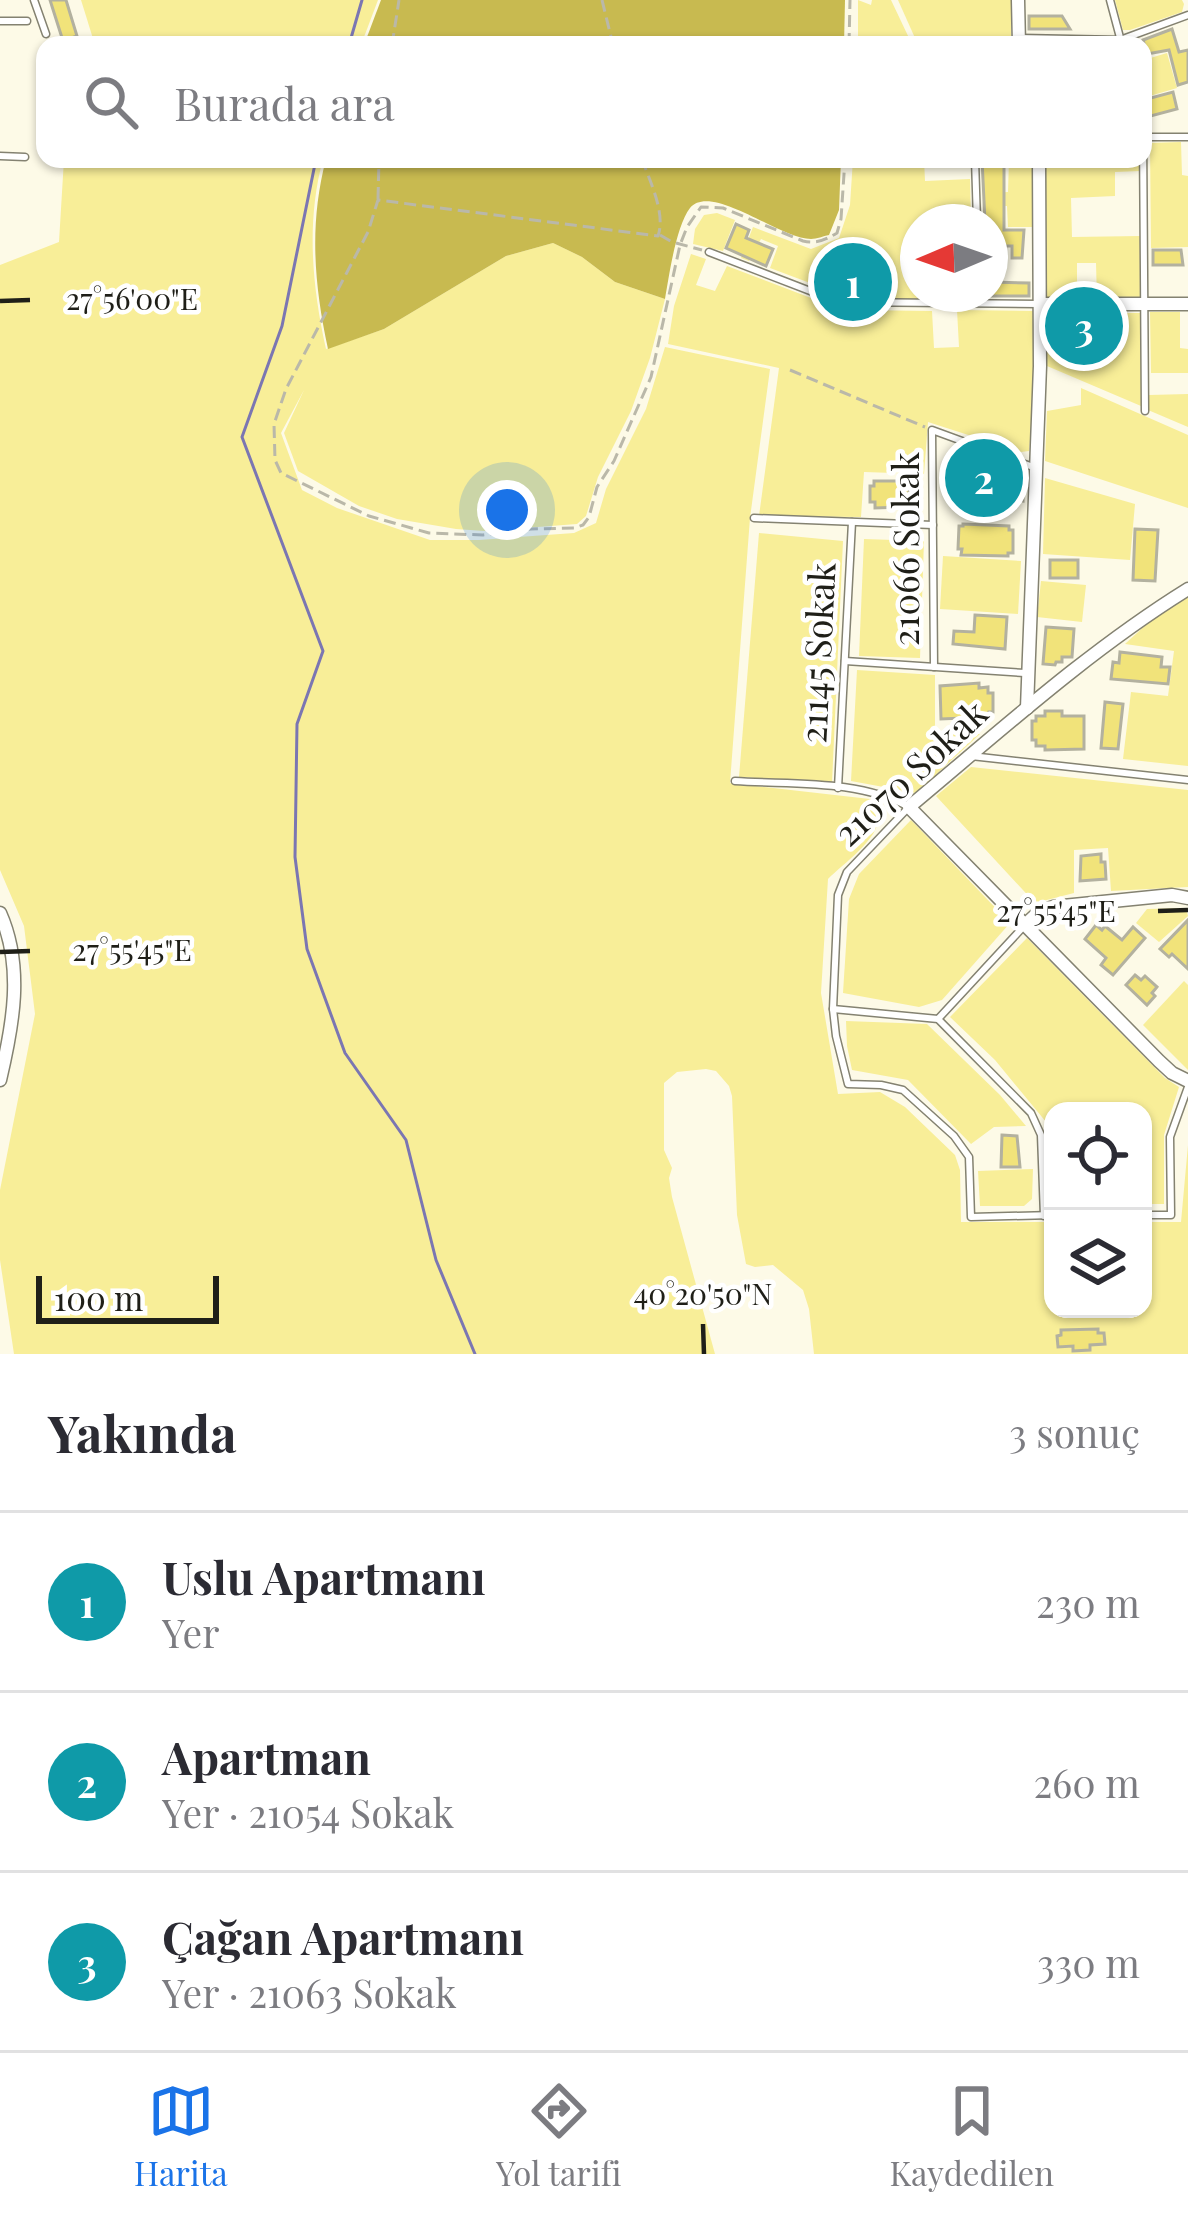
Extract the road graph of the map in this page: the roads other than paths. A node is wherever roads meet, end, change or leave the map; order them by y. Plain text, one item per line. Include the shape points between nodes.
1 (34, 0) edge
2 (1018, 0) edge
3 (1110, 0) edge
4 (1188, 16) edge
5 (0, 21) edge
6 (27, 22) dead end
7 (46, 34) dead end
8 (1019, 36) edge
9 (1119, 36) edge
10 (1138, 36) edge
11 (1152, 136) edge
12 (1188, 137) edge
13 (0, 156) edge
14 (25, 157) dead end
15 (975, 168) edge
16 (1039, 168) edge
17 (1144, 168) edge
18 (976, 204) edge
19 (709, 252) road end
20 (900, 303) edge
21 (1008, 304) edge
22 (1041, 304) junction
23 (1146, 304) junction
24 (1188, 304) edge
25 (1144, 411) dead end
26 (1036, 468) junction
27 (754, 518) dead end
28 (852, 522) junction
29 (933, 525) junction
30 (1188, 590) edge
31 (844, 662) junction
32 (934, 667) junction
33 (1028, 673) junction
34 (1027, 708) junction
35 (970, 756) junction
36 (1188, 780) edge
37 (734, 781) dead end
38 (838, 788) junction
39 (909, 807) junction
40 (1188, 898) edge
41 (0, 913) edge
42 (1025, 925) junction
43 (833, 1009) junction
44 (938, 1019) junction
45 (0, 1080) edge
46 (1188, 1084) edge
47 (1048, 1210) edge
48 (1152, 1215) edge
49 (1044, 1216) edge

1 - 7 lane
2 - 8 street
3 - 9 lane
4 - 10 lane
5 - 6 lane
11 - 12 lane
13 - 14 lane
15 - 18 lane
16 - 22 street
17 - 23 lane
19 - 20 lane via 818,295
21 - 22 lane
22 - 23 street
22 - 26 street
23 - 24 street
23 - 25 lane
26 - 29 lane, 21066 Sokak via 932,430
26 - 33 street
27 - 28 lane
28 - 29 lane
28 - 31 lane, 21145 Sokak
29 - 32 lane, 21066 Sokak
30 - 34 street, 21070 Sokak
31 - 32 lane
31 - 38 lane, 21145 Sokak
32 - 33 lane
33 - 34 street
34 - 35 street, 21070 Sokak
35 - 36 lane
35 - 39 street, 21070 Sokak
37 - 38 lane
38 - 39 lane
39 - 42 street
39 - 43 lane, 21070 Sokak via 848,872 838,895
40 - 42 street via 1053,908
41 - 45 street via 15,981
42 - 44 lane
42 - 46 street
43 - 44 lane
43 - 49 lane, 21070 Sokak via 848,1084 903,1090 969,1157 971,1217
44 - 47 lane via 1036,1123
46 - 48 lane via 1170,1137 1172,1215

